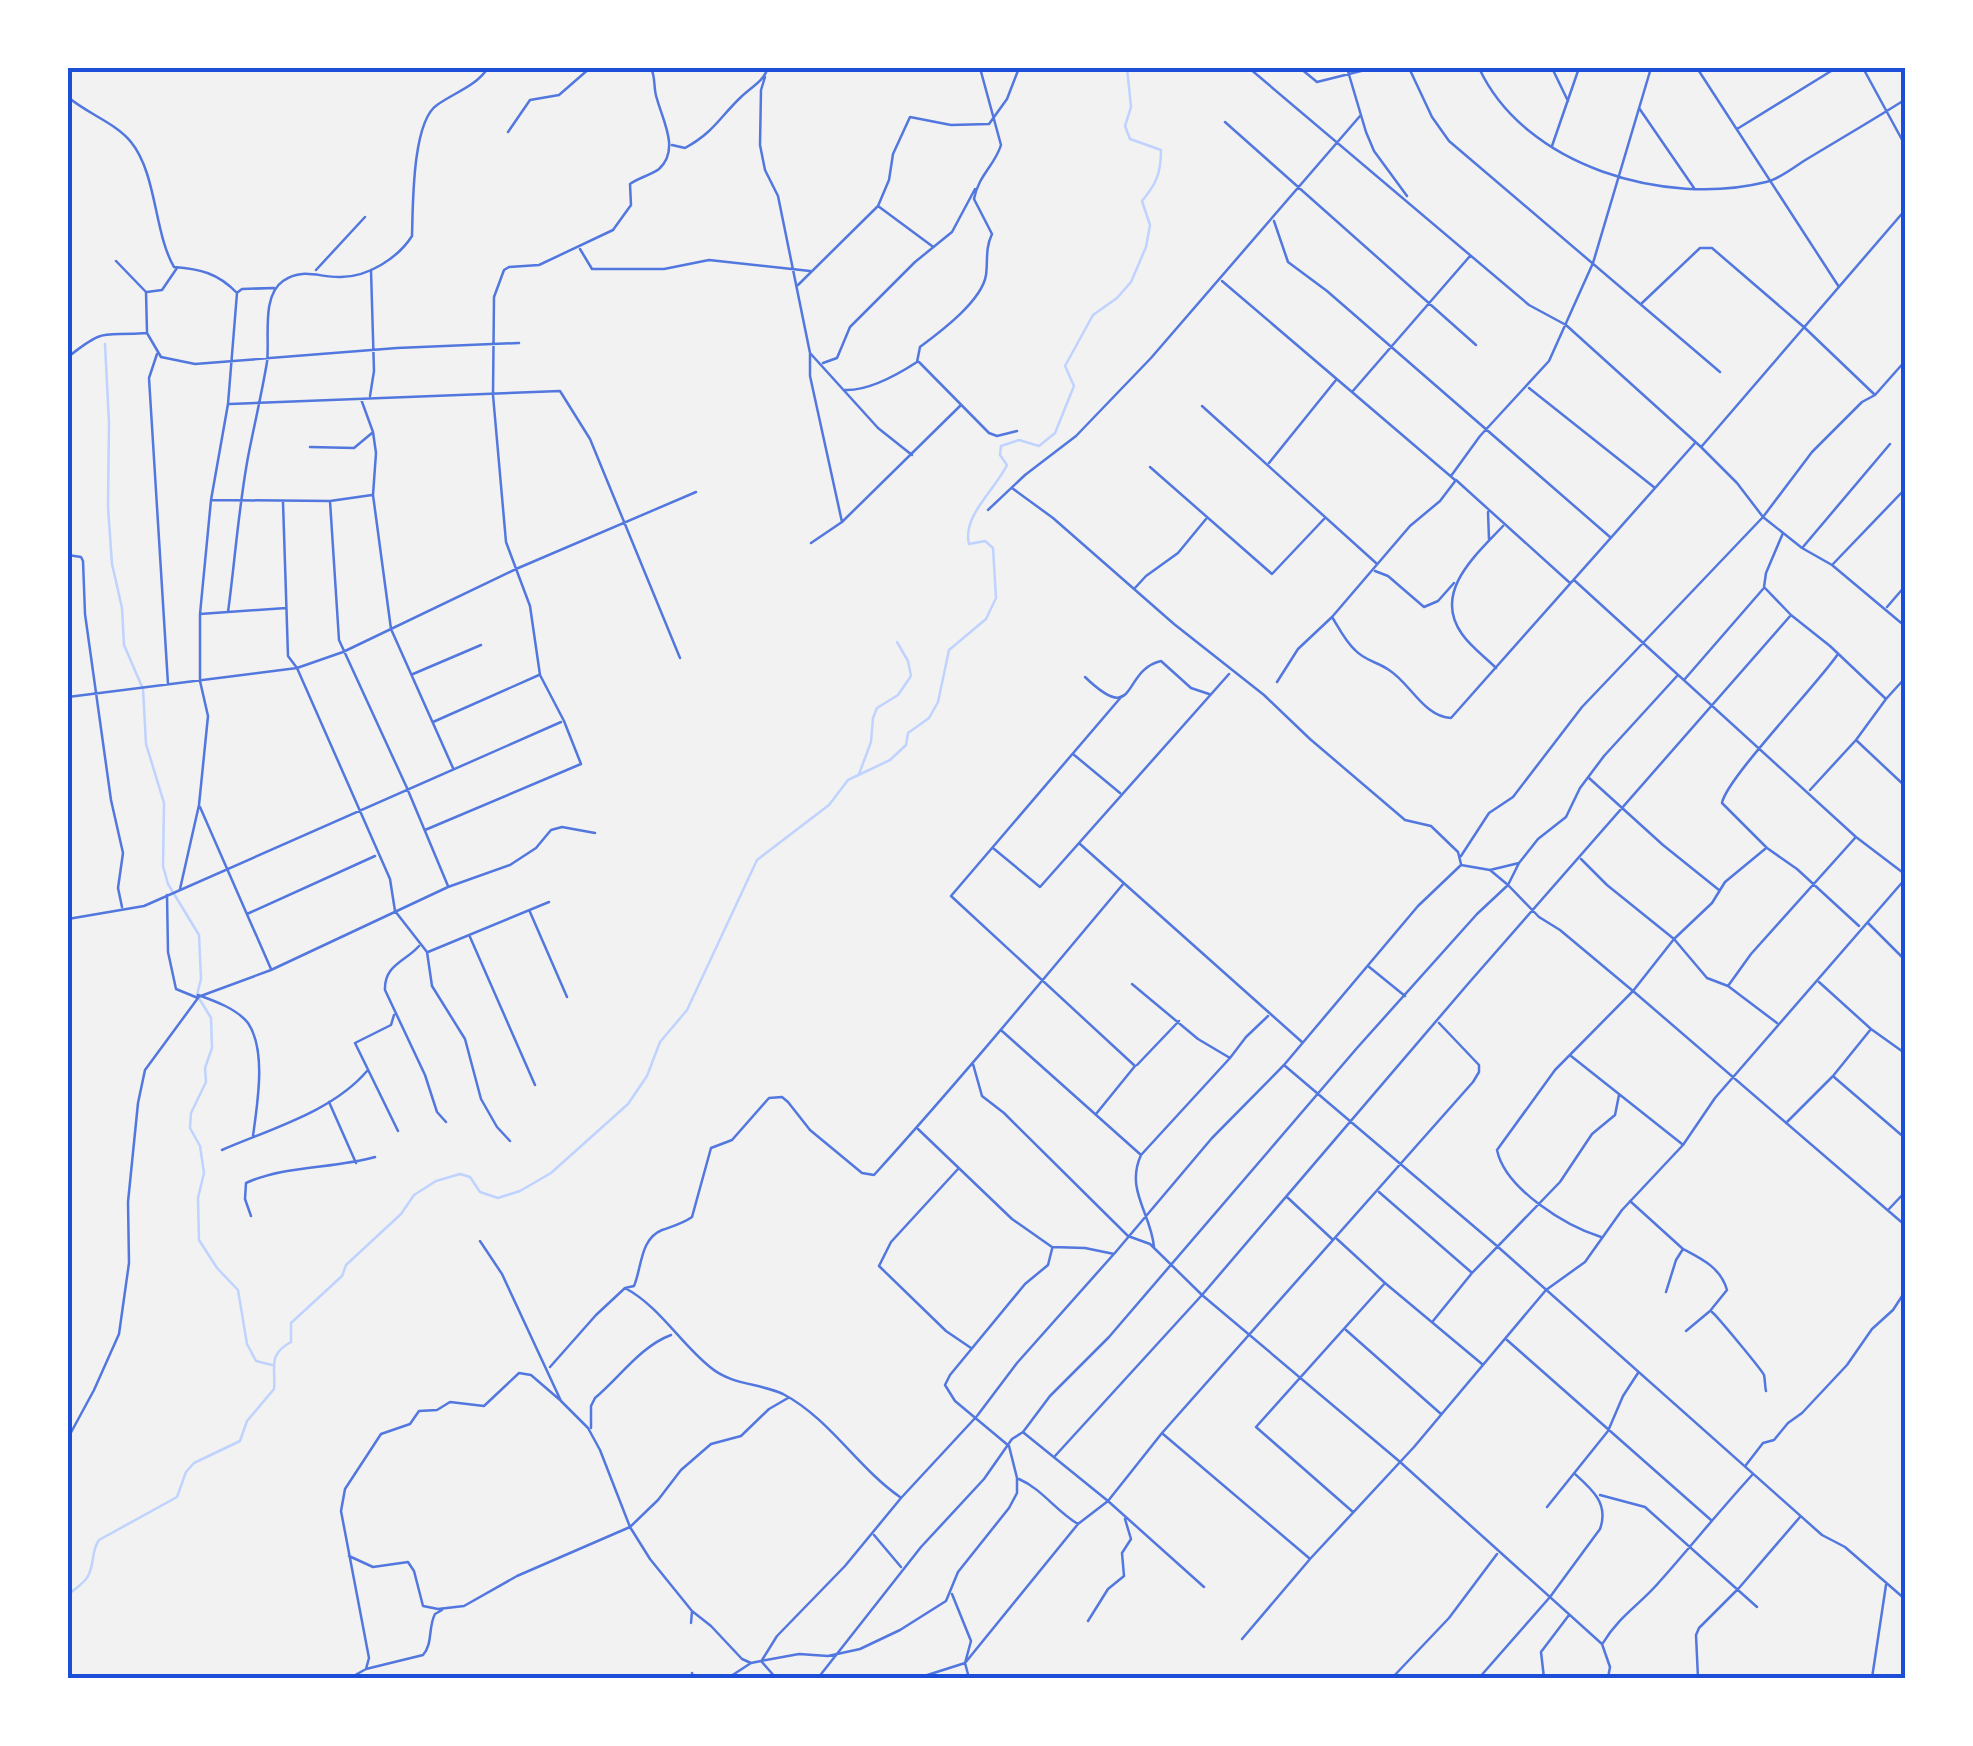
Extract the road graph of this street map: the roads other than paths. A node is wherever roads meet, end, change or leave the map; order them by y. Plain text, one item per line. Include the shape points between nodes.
1 (488, 68) edge
2 (590, 68) edge
3 (651, 68) edge
4 (768, 68) edge
5 (980, 68) edge
6 (1019, 68) edge
7 (1249, 68) edge
8 (1300, 68) edge
9 (1347, 68) edge
10 (1373, 68) edge
11 (1409, 68) edge
12 (1479, 68) edge
13 (1552, 68) edge
14 (1580, 68) edge
15 (1650, 68) edge
16 (1696, 68) edge
17 (1836, 68) edge
18 (1863, 68) edge
19 (1349, 75) junction
20 (765, 77) junction
21 (68, 97) edge
22 (1906, 99) edge
23 (1568, 102) junction
24 (1638, 106) junction
25 (1887, 111) junction
26 (1360, 116) junction
27 (994, 122) junction
28 (1225, 122) dead end
29 (1736, 129) junction
30 (508, 132) dead end
31 (671, 145) junction
32 (1337, 145) junction
33 (1552, 146) junction
34 (1906, 148) edge
35 (1617, 178) junction
36 (1769, 182) junction
37 (976, 188) junction
38 (1300, 188) junction
39 (1694, 190) junction
40 (1410, 201) junction
41 (878, 206) junction
42 (1906, 209) edge
43 (365, 217) dead end
44 (1273, 220) junction
45 (933, 247) junction
46 (579, 248) junction
47 (1471, 254) junction
48 (116, 261) dead end
49 (1594, 263) junction
50 (177, 268) junction
51 (371, 268) junction
52 (793, 268) junction
53 (315, 271) junction
54 (812, 271) junction
55 (1221, 280) junction
56 (797, 286) junction
57 (276, 288) junction
58 (1840, 288) junction
59 (146, 292) junction
60 (237, 293) junction
61 (1429, 303) junction
62 (1642, 303) junction
63 (1566, 325) junction
64 (1805, 328) junction
65 (146, 334) junction
66 (491, 343) junction
67 (518, 343) dead end
68 (1476, 345) dead end
69 (1392, 346) junction
70 (373, 350) junction
71 (158, 353) junction
72 (810, 353) junction
73 (68, 358) edge
74 (267, 360) junction
75 (1906, 360) edge
76 (233, 361) junction
77 (917, 362) junction
78 (822, 364) junction
79 (1720, 372) dead end
80 (1337, 379) junction
81 (1528, 387) junction
82 (843, 390) junction
83 (1352, 392) junction
84 (492, 394) junction
85 (1875, 395) junction
86 (360, 398) junction
87 (370, 398) junction
88 (228, 404) junction
89 (258, 404) junction
90 (960, 406) junction
91 (1202, 406) dead end
92 (1017, 431) dead end
93 (373, 432) junction
94 (1485, 432) junction
95 (1696, 442) junction
96 (1890, 444) dead end
97 (310, 447) dead end
98 (1701, 447) junction
99 (912, 455) junction
100 (1268, 464) junction
101 (1150, 466) dead end
102 (1452, 476) junction
103 (1456, 480) junction
104 (1012, 488) junction
105 (1655, 488) junction
106 (1906, 488) edge
107 (696, 492) dead end
108 (373, 495) junction
109 (211, 500) junction
110 (330, 501) junction
111 (243, 502) junction
112 (283, 502) junction
113 (988, 510) dead end
114 (1488, 510) junction
115 (1763, 516) junction
116 (1208, 518) junction
117 (1324, 519) junction
118 (622, 521) junction
119 (842, 522) junction
120 (1504, 525) junction
121 (1784, 532) junction
122 (1611, 538) junction
123 (1489, 541) junction
124 (811, 542) dead end
125 (1802, 548) junction
126 (68, 555) edge
127 (1377, 564) junction
128 (1832, 565) junction
129 (516, 569) junction
130 (1372, 570) junction
131 (1457, 578) junction
132 (1572, 582) junction
133 (1906, 586) edge
134 (1764, 587) junction
135 (1134, 589) junction
136 (287, 608) junction
137 (1885, 609) junction
138 (228, 612) junction
139 (200, 614) junction
140 (1791, 615) junction
141 (1332, 617) junction
142 (1906, 627) edge
143 (391, 629) junction
144 (1642, 640) junction
145 (482, 645) dead end
146 (342, 652) junction
147 (1838, 654) junction
148 (680, 658) dead end
149 (297, 668) junction
150 (1496, 668) junction
151 (1230, 671) junction
152 (412, 674) junction
153 (540, 674) junction
154 (1678, 675) junction
155 (1084, 677) dead end
156 (1906, 677) edge
157 (1684, 680) junction
158 (200, 681) junction
159 (1277, 682) dead end
160 (168, 686) junction
161 (98, 693) junction
162 (1210, 695) junction
163 (1122, 696) junction
164 (68, 697) edge
165 (1886, 699) junction
166 (1713, 707) junction
167 (564, 721) junction
168 (433, 722) junction
169 (1856, 740) junction
170 (1761, 749) junction
171 (1073, 754) junction
172 (454, 768) junction
173 (1588, 777) junction
174 (1906, 787) edge
175 (407, 788) junction
176 (1809, 791) junction
177 (1121, 794) junction
178 (199, 806) junction
179 (359, 809) junction
180 (1622, 809) junction
181 (425, 830) junction
182 (595, 833) dead end
183 (1856, 837) junction
184 (1078, 843) junction
185 (992, 847) junction
186 (1767, 848) junction
187 (377, 855) junction
188 (1461, 856) junction
189 (1580, 858) junction
190 (1519, 862) junction
191 (1460, 865) junction
192 (228, 870) junction
193 (1490, 870) junction
194 (1906, 876) edge
195 (1124, 883) junction
196 (1508, 884) junction
197 (1812, 884) junction
198 (448, 887) junction
199 (180, 888) junction
200 (1719, 890) junction
201 (166, 896) junction
202 (549, 902) dead end
203 (122, 910) junction
204 (530, 910) junction
205 (395, 911) junction
206 (1533, 911) junction
207 (247, 914) junction
208 (68, 919) edge
209 (1866, 920) junction
210 (1860, 927) junction
211 (470, 937) junction
212 (1674, 939) junction
213 (420, 945) junction
214 (427, 952) junction
215 (1906, 961) edge
216 (1367, 965) junction
217 (272, 970) junction
218 (1044, 980) junction
219 (1818, 980) junction
220 (1132, 984) dead end
221 (1728, 986) junction
222 (1633, 991) junction
223 (198, 997) junction
224 (568, 997) dead end
225 (1406, 997) junction
226 (394, 1014) junction
227 (1268, 1015) junction
228 (1179, 1021) junction
229 (1438, 1022) junction
230 (1778, 1024) junction
231 (1871, 1029) junction
232 (1001, 1030) junction
233 (1302, 1042) junction
234 (1906, 1054) edge
235 (1570, 1055) junction
236 (1230, 1058) junction
237 (973, 1064) junction
238 (1284, 1065) junction
239 (1136, 1066) junction
240 (367, 1071) junction
241 (1833, 1076) junction
242 (1733, 1077) junction
243 (535, 1085) dead end
244 (1619, 1094) junction
245 (1317, 1096) junction
246 (328, 1101) junction
247 (1096, 1114) junction
248 (446, 1122) dead end
249 (1350, 1122) junction
250 (1786, 1124) junction
251 (917, 1128) junction
252 (398, 1132) dead end
253 (253, 1136) junction
254 (1906, 1139) edge
255 (510, 1141) dead end
256 (1683, 1145) junction
257 (222, 1150) dead end
258 (1141, 1155) junction
259 (376, 1157) dead end
260 (356, 1162) junction
261 (1398, 1165) junction
262 (959, 1168) junction
263 (1378, 1191) junction
264 (1906, 1191) edge
265 (1286, 1196) junction
266 (1630, 1201) junction
267 (1539, 1204) junction
268 (1888, 1210) junction
269 (251, 1216) dead end
270 (1144, 1217) junction
271 (1906, 1226) edge
272 (1128, 1236) junction
273 (1602, 1238) junction
274 (1335, 1239) junction
275 (480, 1241) dead end
276 (1497, 1246) junction
277 (1052, 1247) junction
278 (1154, 1247) junction
279 (1684, 1249) junction
280 (1114, 1254) junction
281 (1172, 1265) junction
282 (1472, 1273) junction
283 (1385, 1283) junction
284 (626, 1288) junction
285 (1546, 1290) junction
286 (1906, 1290) edge
287 (1666, 1292) dead end
288 (1202, 1295) junction
289 (1710, 1312) junction
290 (1432, 1321) junction
291 (1345, 1329) junction
292 (1686, 1331) dead end
293 (674, 1334) junction
294 (1250, 1337) junction
295 (1506, 1339) junction
296 (971, 1348) junction
297 (1483, 1365) junction
298 (547, 1370) junction
299 (1638, 1372) junction
300 (1298, 1377) junction
301 (1766, 1391) dead end
302 (788, 1398) junction
303 (562, 1401) junction
304 (1440, 1414) junction
305 (976, 1416) junction
306 (1608, 1431) junction
307 (1023, 1432) junction
308 (1162, 1432) junction
309 (592, 1435) junction
310 (68, 1438) edge
311 (1009, 1446) junction
312 (1055, 1456) junction
313 (1399, 1461) junction
314 (1745, 1466) junction
315 (1575, 1474) junction
316 (1754, 1474) junction
317 (1017, 1478) junction
318 (1599, 1495) junction
319 (901, 1498) junction
320 (1108, 1501) junction
321 (1547, 1507) dead end
322 (1354, 1513) junction
323 (1801, 1516) junction
324 (1124, 1517) junction
325 (1712, 1520) junction
326 (1078, 1524) junction
327 (630, 1527) junction
328 (873, 1534) junction
329 (1688, 1544) junction
330 (1499, 1551) junction
331 (350, 1556) junction
332 (1310, 1559) junction
333 (903, 1570) junction
334 (1886, 1584) junction
335 (1204, 1588) dead end
336 (1739, 1588) junction
337 (951, 1593) junction
338 (1550, 1596) junction
339 (1906, 1600) edge
340 (1758, 1607) dead end
341 (448, 1608) junction
342 (692, 1611) junction
343 (1570, 1614) junction
344 (1088, 1621) dead end
345 (691, 1623) dead end
346 (1242, 1639) dead end
347 (1602, 1644) junction
348 (834, 1654) junction
349 (761, 1661) junction
350 (751, 1663) junction
351 (964, 1663) junction
352 (366, 1669) junction
353 (350, 1678) edge
354 (728, 1678) edge
355 (776, 1678) edge
356 (818, 1678) edge
357 (918, 1678) edge
358 (970, 1678) edge
359 (1392, 1678) edge
360 (1479, 1678) edge
361 (1544, 1678) edge
362 (1608, 1678) edge
363 (1698, 1678) edge
364 (1872, 1678) edge

1 - 51 street via 434,106 420,126 412,236 394,258
2 - 30 street via 559,95 530,100
3 - 31 street
4 - 20 street
5 - 27 street
6 - 27 street
7 - 32 street
8 - 19 street via 1317,82
9 - 19 street
10 - 19 street
11 - 49 street via 1449,142
12 - 33 street via 1508,112
13 - 23 street
14 - 23 street
15 - 24 street
16 - 29 street
17 - 29 street
18 - 25 street
19 - 26 street
20 - 31 street via 698,141 686,148
20 - 52 street via 760,146
21 - 50 street via 138,152 167,256
22 - 25 street
23 - 33 street
24 - 35 street
24 - 39 street
25 - 34 street
25 - 36 street
26 - 32 street
26 - 40 street via 1374,151
27 - 37 street via 1002,145
27 - 41 street via 951,125 910,118
28 - 38 street
29 - 36 street
31 - 46 street via 658,170 630,184 630,205 613,230
32 - 38 street
32 - 40 street
33 - 35 street
35 - 39 street
35 - 49 street
36 - 39 street
36 - 58 street
37 - 45 street via 952,232
37 - 77 street via 976,206 992,234 986,278 951,324 920,348
38 - 44 street
38 - 61 street
40 - 47 street
41 - 45 street
41 - 54 street
42 - 58 street
43 - 53 street
44 - 55 street
44 - 69 street via 1288,262
45 - 78 street via 850,327 837,358
46 - 52 street via 592,269 709,260
46 - 66 street via 504,270 494,297
47 - 61 street
47 - 63 street via 1529,305
48 - 59 street
49 - 62 street
49 - 63 street
50 - 59 street via 162,290
50 - 60 street via 199,268
51 - 53 street via 342,278
51 - 70 street
52 - 54 street
52 - 56 street
53 - 57 street
54 - 56 street
55 - 80 street
55 - 104 street via 1076,436
56 - 72 street
57 - 60 street
57 - 74 street
58 - 64 street
59 - 65 street
60 - 76 street
61 - 68 street
61 - 69 street
62 - 64 street via 1706,246
62 - 79 street
63 - 81 street
63 - 95 street
64 - 85 street
64 - 98 street
65 - 71 street
65 - 73 street via 96,336
66 - 67 street
66 - 70 street
66 - 84 street
69 - 83 street
69 - 94 street
70 - 74 street
70 - 87 street
71 - 76 street via 196,364
71 - 160 street via 150,378
72 - 78 street
72 - 119 street
74 - 76 street
74 - 89 street
75 - 85 street
76 - 88 street
77 - 82 street via 884,380
77 - 90 street
78 - 82 street
80 - 83 street
80 - 100 street
81 - 94 street
81 - 105 street
82 - 99 street
83 - 102 street
84 - 87 street
84 - 118 street via 565,394
84 - 129 street via 506,542
85 - 115 street via 1805,460
86 - 87 street
86 - 89 street
86 - 93 street
88 - 89 street
88 - 109 street
89 - 111 street
90 - 92 street via 997,436
90 - 99 street
91 - 100 street
93 - 97 street via 354,448
93 - 108 street
94 - 102 street
94 - 122 street
95 - 98 street
95 - 105 street
96 - 125 street
98 - 115 street
99 - 119 street
100 - 117 street
101 - 116 street
102 - 103 street
103 - 114 street
103 - 127 street
104 - 113 street
104 - 135 street
105 - 122 street
106 - 128 street
107 - 118 street
108 - 110 street
108 - 143 street
109 - 111 street
109 - 139 street
110 - 112 street
110 - 146 street
111 - 112 street
111 - 138 street
112 - 136 street
114 - 120 street
114 - 123 street
115 - 121 street
115 - 144 street
116 - 117 street via 1272,574
116 - 135 street
117 - 127 street
118 - 129 street
118 - 148 street
119 - 124 street
120 - 123 street
120 - 132 street
121 - 125 street
121 - 134 street
122 - 132 street
123 - 131 street
125 - 128 street
126 - 161 street via 84,561
127 - 130 street
128 - 137 street
129 - 143 street
129 - 153 street via 530,606
130 - 131 street via 1424,606 1438,602
130 - 141 street
131 - 150 street via 1454,618
132 - 144 street
132 - 150 street
133 - 137 street
134 - 140 street
134 - 157 street
135 - 151 street
136 - 138 street
136 - 149 street via 288,656
137 - 142 street
138 - 139 street
139 - 158 street
140 - 147 street
140 - 166 street
141 - 150 street via 1358,654 1388,668 1444,719
141 - 159 street via 1298,649
143 - 146 street
143 - 152 street
144 - 154 street
144 - 188 street via 1513,797 1489,813
145 - 152 street
146 - 149 street
146 - 175 street
147 - 165 street
147 - 170 street
149 - 158 street
149 - 179 street
151 - 162 street
151 - 188 street via 1405,820 1432,826
152 - 168 street
153 - 167 street
153 - 168 street
154 - 157 street
154 - 173 street
155 - 163 street via 1109,698
156 - 165 street
157 - 166 street
158 - 160 street
158 - 178 street via 208,716
160 - 161 street
161 - 164 street
161 - 203 street via 122,850
162 - 163 street via 1157,661
162 - 177 street
163 - 171 street
165 - 169 street
166 - 170 street
166 - 180 street
167 - 172 street
167 - 181 street via 580,764
168 - 172 street
169 - 174 street
169 - 176 street
170 - 176 street
170 - 186 street via 1722,803
171 - 177 street
171 - 185 street
172 - 175 street
173 - 180 street
173 - 190 street via 1566,817
175 - 179 street
175 - 181 street
176 - 183 street
177 - 184 street
178 - 192 street
178 - 199 street
179 - 187 street
179 - 192 street
180 - 189 street
180 - 200 street
181 - 198 street
182 - 198 street via 551,830 527,856
183 - 194 street
183 - 197 street
184 - 185 street via 1038,888
184 - 195 street
185 - 218 street via 951,897
186 - 197 street
186 - 200 street
187 - 205 street via 390,879
187 - 207 street
188 - 191 street
189 - 206 street
189 - 212 street
190 - 193 street
190 - 196 street
191 - 193 street
191 - 216 street
192 - 199 street
192 - 207 street
193 - 196 street
194 - 209 street
195 - 218 street
195 - 227 street
196 - 206 street
196 - 225 street
197 - 210 street
197 - 221 street
198 - 205 street
199 - 201 street
200 - 212 street
201 - 203 street
201 - 223 street via 176,989
202 - 204 street
203 - 208 street
204 - 211 street
204 - 224 street
205 - 213 street
205 - 217 street
206 - 222 street
206 - 229 street
207 - 217 street
209 - 210 street
209 - 215 street
210 - 219 street
211 - 214 street
211 - 243 street
212 - 221 street via 1708,978
212 - 222 street
213 - 214 street
213 - 226 street via 395,963 385,982
214 - 255 street via 432,986 464,1039 481,1099
216 - 225 street
216 - 233 street
217 - 223 street
218 - 232 street
218 - 239 street
219 - 230 street
219 - 231 street
220 - 228 street
221 - 230 street
222 - 235 street
222 - 242 street
223 - 253 street via 234,1012 251,1030 258,1073
223 - 310 street via 145,1070 119,1334
225 - 245 street
226 - 240 street via 391,1025 355,1043
226 - 248 street
227 - 233 street
227 - 236 street
228 - 236 street
228 - 239 street
229 - 249 street
229 - 261 street via 1479,1072
230 - 242 street
231 - 234 street
231 - 241 street
232 - 237 street
232 - 247 street
233 - 238 street
235 - 244 street
235 - 267 street via 1497,1150 1513,1180
236 - 258 street
237 - 251 street
237 - 272 street via 982,1096
238 - 245 street
238 - 270 street
239 - 247 street
240 - 246 street
240 - 252 street
241 - 250 street
241 - 254 street
242 - 250 street
242 - 256 street
244 - 256 street
244 - 267 street via 1614,1115
245 - 249 street
245 - 281 street
246 - 253 street
246 - 260 street
247 - 258 street
249 - 261 street
249 - 265 street
250 - 268 street
251 - 262 street
251 - 284 street via 871,1176 810,1130 788,1102 769,1098 732,1140 711,1148 692,1217 647,1242 637,1280
253 - 257 street
256 - 266 street
258 - 270 street via 1135,1179
259 - 260 street
260 - 269 street via 266,1174 246,1184
261 - 263 street
261 - 276 street
262 - 277 street
262 - 296 street via 891,1242 879,1266
263 - 274 street
263 - 282 street
264 - 268 street
265 - 274 street
265 - 288 street
266 - 273 street
266 - 279 street
267 - 273 street
267 - 276 street
268 - 271 street
270 - 272 street
270 - 278 street
272 - 278 street
272 - 280 street
273 - 285 street via 1585,1262
274 - 283 street
274 - 294 street
275 - 298 street
276 - 282 street
276 - 285 street
277 - 280 street
277 - 296 street via 1048,1265
278 - 281 street
279 - 287 street
279 - 289 street via 1710,1264 1726,1284
280 - 305 street
281 - 288 street
281 - 307 street
282 - 290 street
283 - 290 street
283 - 291 street
284 - 293 street
284 - 298 street
285 - 295 street
285 - 299 street
286 - 314 street via 1847,1365
288 - 294 street
288 - 312 street
289 - 292 street
289 - 301 street via 1762,1372
290 - 297 street
291 - 300 street
291 - 304 street
293 - 302 street via 727,1378
293 - 309 street via 651,1343 595,1398
294 - 300 street
294 - 308 street
295 - 297 street
295 - 306 street
296 - 305 street via 945,1385
297 - 304 street
298 - 303 street
299 - 306 street
299 - 314 street
300 - 313 street
300 - 322 street via 1256,1427
302 - 319 street
302 - 327 street via 741,1436 711,1444
303 - 309 street
303 - 331 street via 519,1373 484,1406 450,1402 381,1434 344,1489
304 - 313 street
305 - 311 street
305 - 319 street
306 - 315 street
306 - 325 street
307 - 311 street
307 - 312 street
308 - 320 street
308 - 332 street
309 - 327 street
311 - 317 street
311 - 333 street
312 - 320 street
313 - 322 street
313 - 330 street
314 - 316 street
315 - 318 street
315 - 321 street
316 - 323 street
316 - 325 street
317 - 326 street
317 - 337 street via 1017,1493 958,1572
318 - 329 street via 1645,1507
318 - 338 street via 1600,1529
319 - 328 street
320 - 324 street
320 - 326 street
322 - 332 street
323 - 334 street
323 - 336 street
324 - 335 street
324 - 344 street via 1131,1538 1122,1554 1124,1576
325 - 329 street
326 - 351 street
327 - 341 street
327 - 342 street
328 - 333 street
328 - 349 street
329 - 336 street
329 - 347 street
330 - 338 street
330 - 359 street
331 - 341 street via 373,1566 408,1562 423,1606
331 - 352 street
332 - 346 street
333 - 348 street
334 - 339 street
334 - 364 street
336 - 340 street
336 - 363 street via 1699,1628
337 - 348 street via 900,1630
337 - 351 street via 971,1641
338 - 343 street
338 - 360 street
341 - 352 street via 434,1614 423,1655
342 - 345 street
342 - 350 street
343 - 347 street
343 - 361 street via 1541,1652
347 - 362 street
348 - 349 street
348 - 356 street
349 - 350 street
349 - 355 street
350 - 354 street
351 - 357 street
351 - 358 street
352 - 353 street

